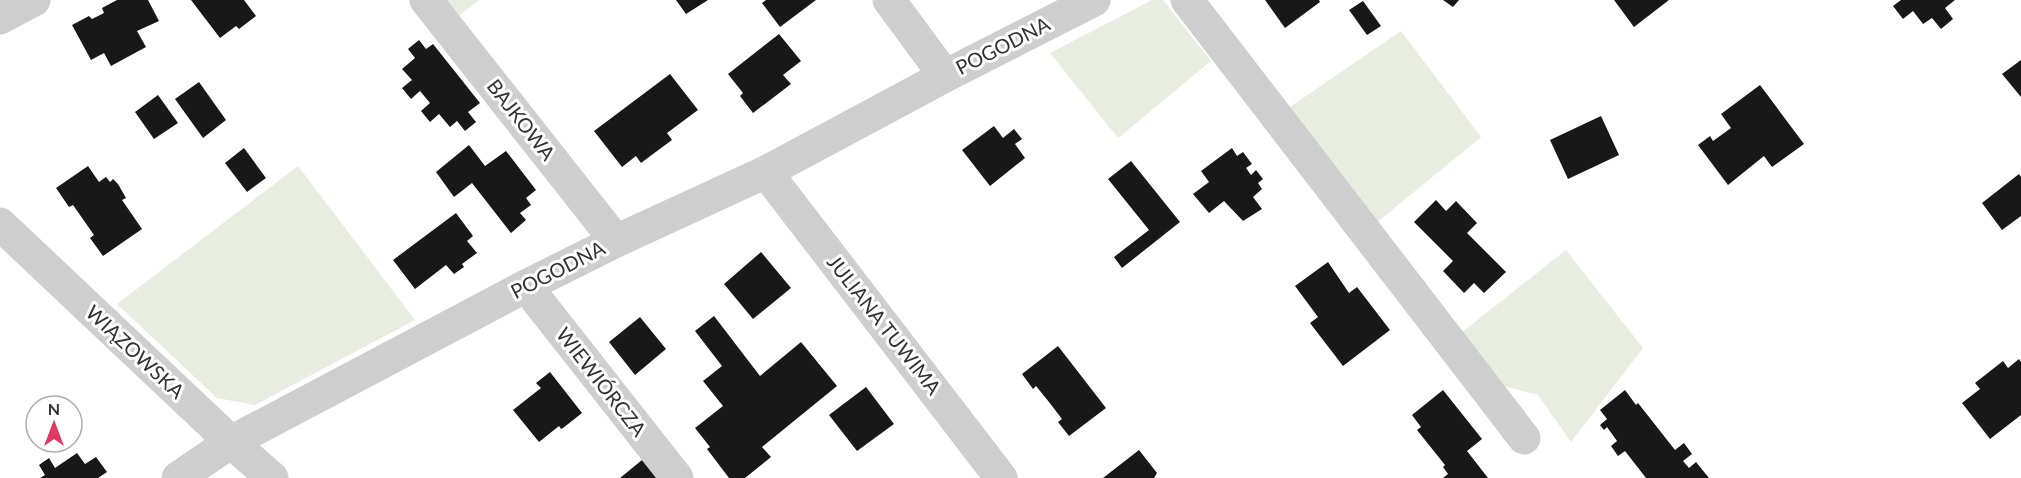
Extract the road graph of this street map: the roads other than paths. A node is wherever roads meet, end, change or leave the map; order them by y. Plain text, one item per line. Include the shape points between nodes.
1 (34, 0) edge
2 (426, 0) edge
3 (889, 0) edge
4 (1094, 0) edge
5 (1186, 0) edge
6 (0, 18) edge
7 (945, 76) junction
8 (766, 172) junction
9 (0, 224) edge
10 (616, 241) junction
11 (526, 286) junction
12 (1524, 438) dead end
13 (231, 442) junction
14 (178, 478) edge
15 (272, 478) edge
16 (677, 478) edge
17 (1001, 478) edge

1 - 6 street
2 - 10 street, BAJKOWA
3 - 7 street, POGODNA
4 - 7 street, POGODNA
5 - 12 street
7 - 8 street, POGODNA
8 - 10 street, POGODNA
8 - 17 street, JULIANA TUWIMA
9 - 13 street, WIĄZOWSKA
10 - 11 street, POGODNA
11 - 13 street, POGODNA
11 - 16 street, WIEWIÓRCZA
13 - 14 street, POGODNA
13 - 15 street, WIĄZOWSKA

